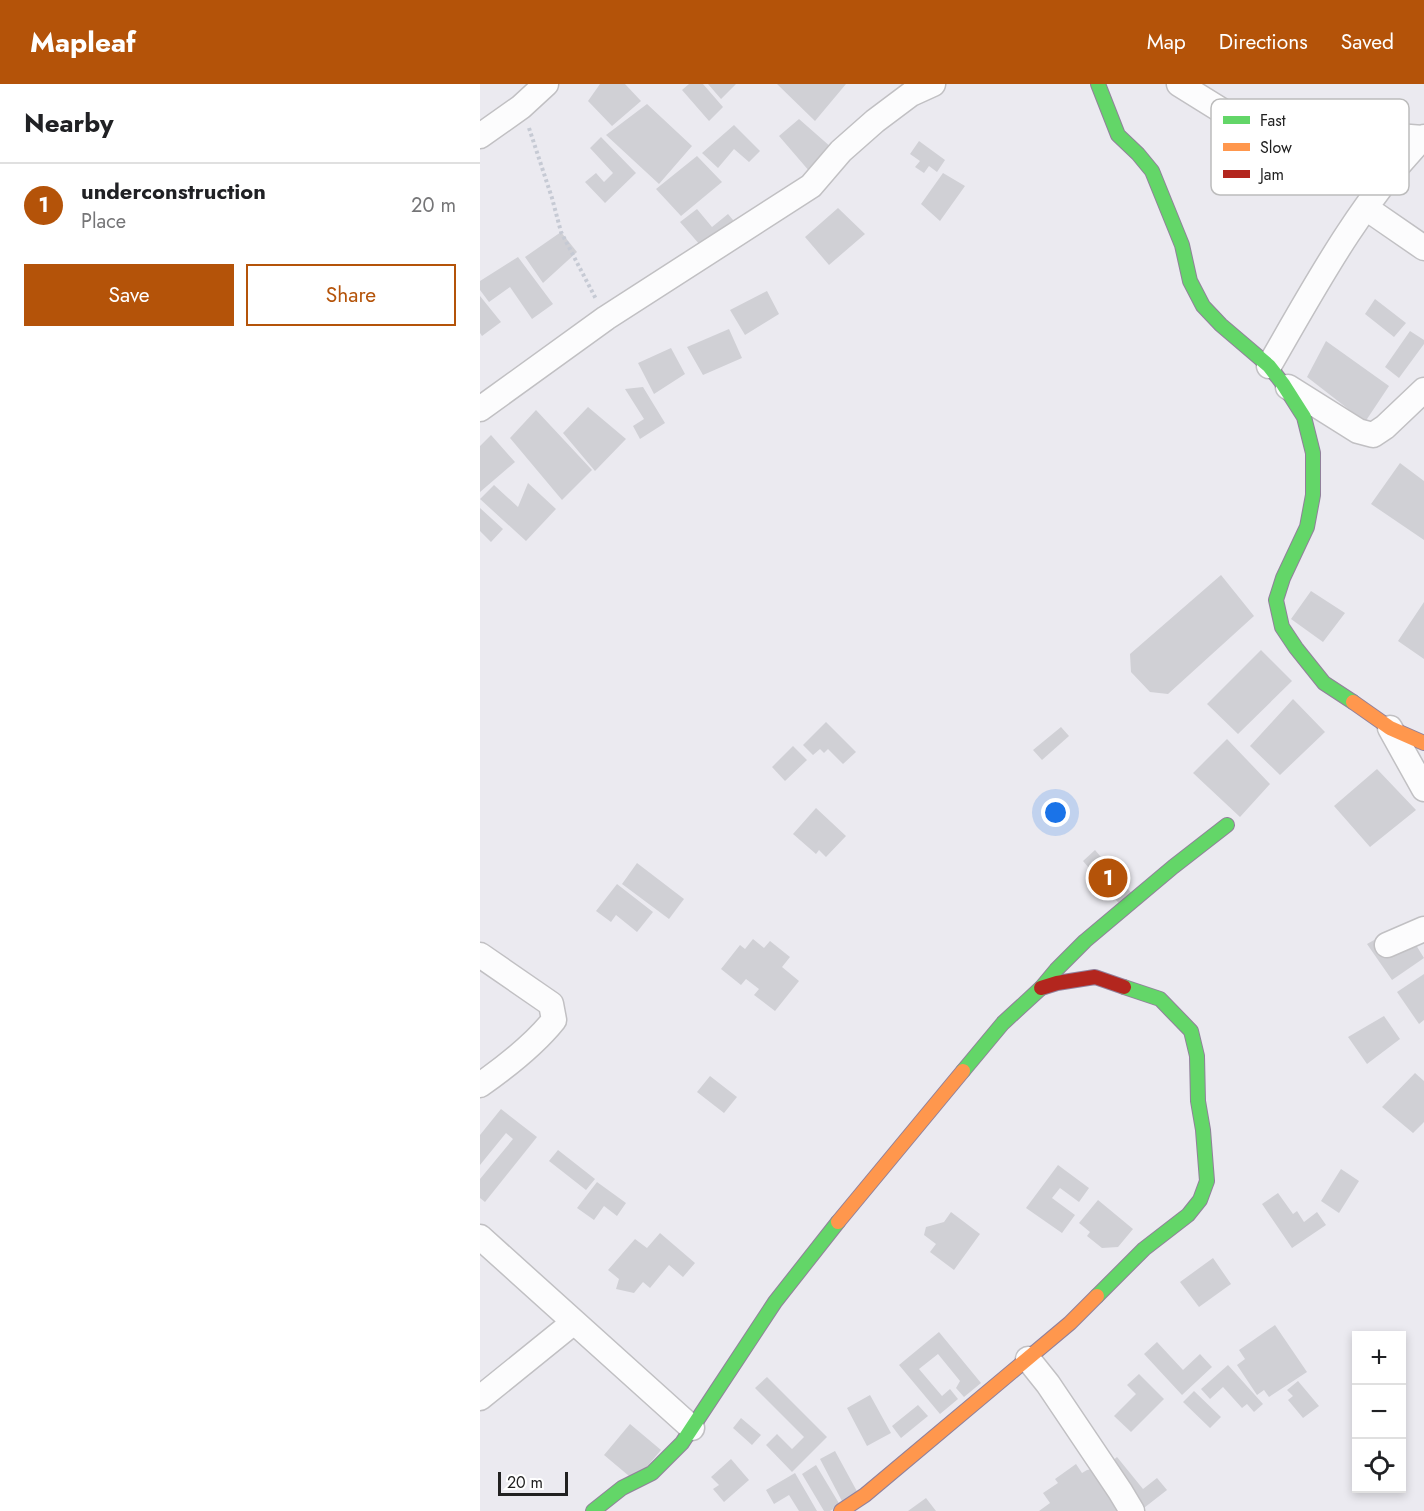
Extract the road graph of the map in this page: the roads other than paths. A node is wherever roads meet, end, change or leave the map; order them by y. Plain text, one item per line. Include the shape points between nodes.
1 (546, 84) edge
2 (933, 84) edge
3 (1098, 84) edge
4 (1179, 84) edge
5 (521, 95) edge
6 (1211, 104) edge
7 (480, 136) edge
8 (1409, 137) edge
9 (1424, 138) edge
10 (1409, 155) edge
11 (1375, 195) edge
12 (1366, 208) junction
13 (1424, 248) edge
14 (1276, 375) junction
15 (1424, 390) edge
16 (480, 409) edge
17 (1390, 728) junction
18 (1424, 743) edge
19 (1424, 789) edge
20 (1227, 825) dead end
21 (1424, 929) edge
22 (1387, 945) dead end
23 (480, 955) edge
24 (1041, 988) junction
25 (480, 1085) edge
26 (480, 1237) edge
27 (574, 1322) junction
28 (1028, 1359) junction
29 (480, 1398) edge
30 (692, 1428) junction
31 (593, 1511) edge
32 (841, 1511) edge
33 (1132, 1511) edge

1 - 5 street
2 - 16 street via 911,94 875,121 841,151 811,186 606,318
3 - 14 street via 1119,135 1152,171 1182,245 1190,281 1203,306
4 - 6 street
5 - 7 street
8 - 9 street
9 - 10 street
11 - 12 street
12 - 13 street
12 - 14 street via 1319,279
14 - 15 street via 1358,431 1373,435
14 - 17 street via 1304,417 1313,453 1313,495 1307,527 1276,600 1282,627 1324,683
17 - 18 street
17 - 19 street
20 - 24 street via 1085,941
21 - 22 street
23 - 25 street via 551,1004 554,1020 543,1034
24 - 28 street via 1095,977 1160,999 1191,1031 1197,1056 1207,1181 1200,1200 1188,1215 1144,1250
24 - 30 street via 1003,1023 783,1292
26 - 27 street
27 - 29 street
27 - 30 street
28 - 32 street
28 - 33 street
30 - 31 street via 652,1473 622,1488

